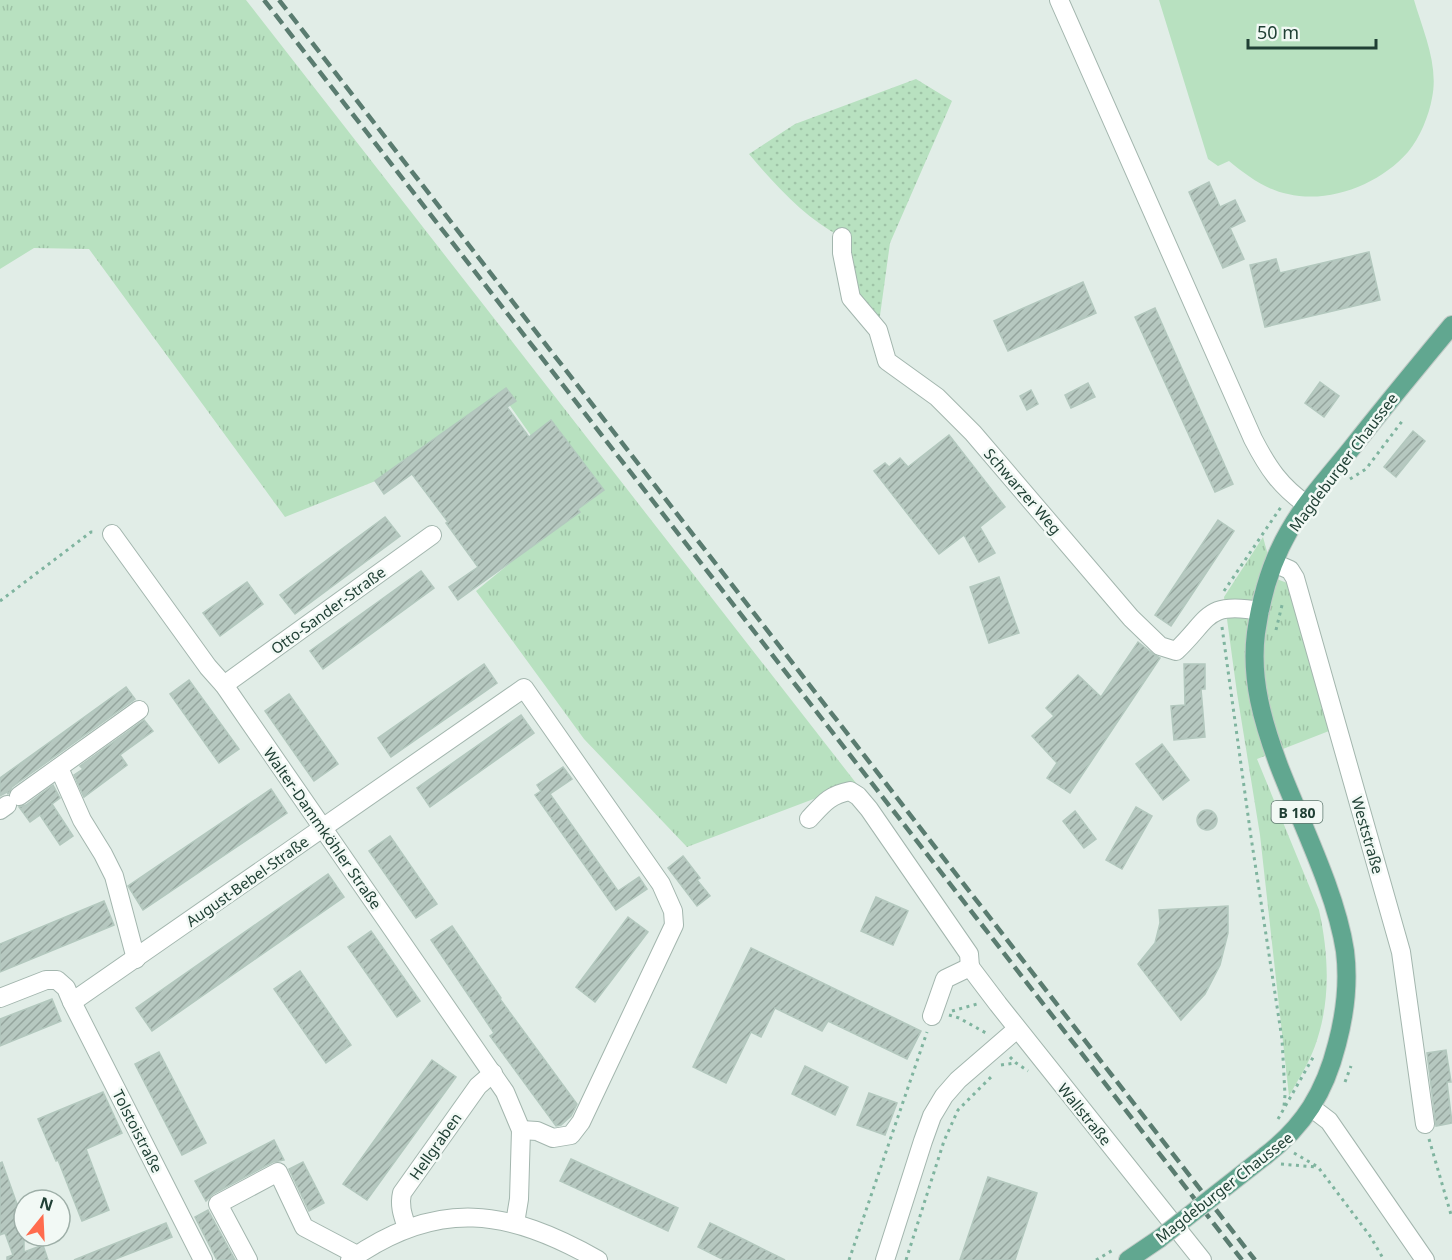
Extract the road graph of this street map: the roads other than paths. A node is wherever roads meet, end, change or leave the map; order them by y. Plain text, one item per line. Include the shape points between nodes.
1 (1059, 0) edge
2 (842, 237) dead end
3 (1452, 325) edge
4 (1307, 505) junction
5 (112, 534) road end
6 (432, 536) dead end
7 (1274, 563) junction
8 (1260, 611) junction
9 (225, 686) junction
10 (139, 710) dead end
11 (58, 768) junction
12 (9, 803) edge
13 (809, 819) dead end
14 (324, 828) junction
15 (136, 959) junction
16 (970, 967) junction
17 (0, 998) edge
18 (72, 1002) junction
19 (932, 1016) road end
20 (1017, 1029) junction
21 (493, 1073) junction
22 (1312, 1108) junction
23 (1425, 1125) road end
24 (521, 1130) junction
25 (515, 1223) junction
26 (407, 1228) junction
27 (353, 1258) edge
28 (203, 1260) edge
29 (248, 1260) edge
30 (598, 1260) edge
31 (885, 1260) edge
32 (1128, 1260) edge
33 (1202, 1260) edge
34 (1425, 1260) edge

1 - 4 street via 1253,439 1276,479
2 - 8 street, Schwarzer Weg via 851,298 878,330 887,361 937,397 973,434 1131,618 1161,646 1176,651 1212,612 1243,608
3 - 4 main road, Magdeburger Chaussee / B 180
4 - 7 main road, Magdeburger Chaussee / B 180
5 - 9 street, Walter-Dammköhler Straße
6 - 9 street, Otto-Sander-Straße
7 - 8 main road, Magdeburger Chaussee / B 180
7 - 23 street, Weststraße via 1290,570 1295,578 1401,952
8 - 22 main road, Magdeburger Chaussee / B 180 via 1255,663 1262,716 1328,889 1345,952 1346,988 1340,1035
9 - 14 street, Walter-Dammköhler Straße
10 - 11 street
11 - 12 street
11 - 15 street via 114,876
13 - 16 street, Wallstraße via 837,794 850,791 858,796 969,954
14 - 15 street, August-Bebel-Straße
14 - 21 street, Walter-Dammköhler Straße
14 - 24 street, August-Bebel-Straße via 524,688 661,884 673,911 674,925 581,1122 572,1135 553,1138
15 - 18 street, August-Bebel-Straße
16 - 19 street via 945,979
16 - 20 street, Wallstraße
17 - 18 street via 46,980 57,980
18 - 28 street, Tolstoistraße
20 - 31 street via 957,1080 932,1116
20 - 33 street, Wallstraße
21 - 24 street, Walter-Dammköhler Straße
21 - 26 street, Hellgraben via 478,1086 402,1193 401,1211
22 - 32 main road, Magdeburger Chaussee / B 180, bridge via 1296,1130 1279,1133 1273,1160
22 - 34 street via 1329,1121
24 - 25 street, Walter-Dammköhler Straße
25 - 26 street via 463,1217 426,1221
25 - 30 street
26 - 27 street
27 - 29 street via 304,1227 278,1172 218,1204

